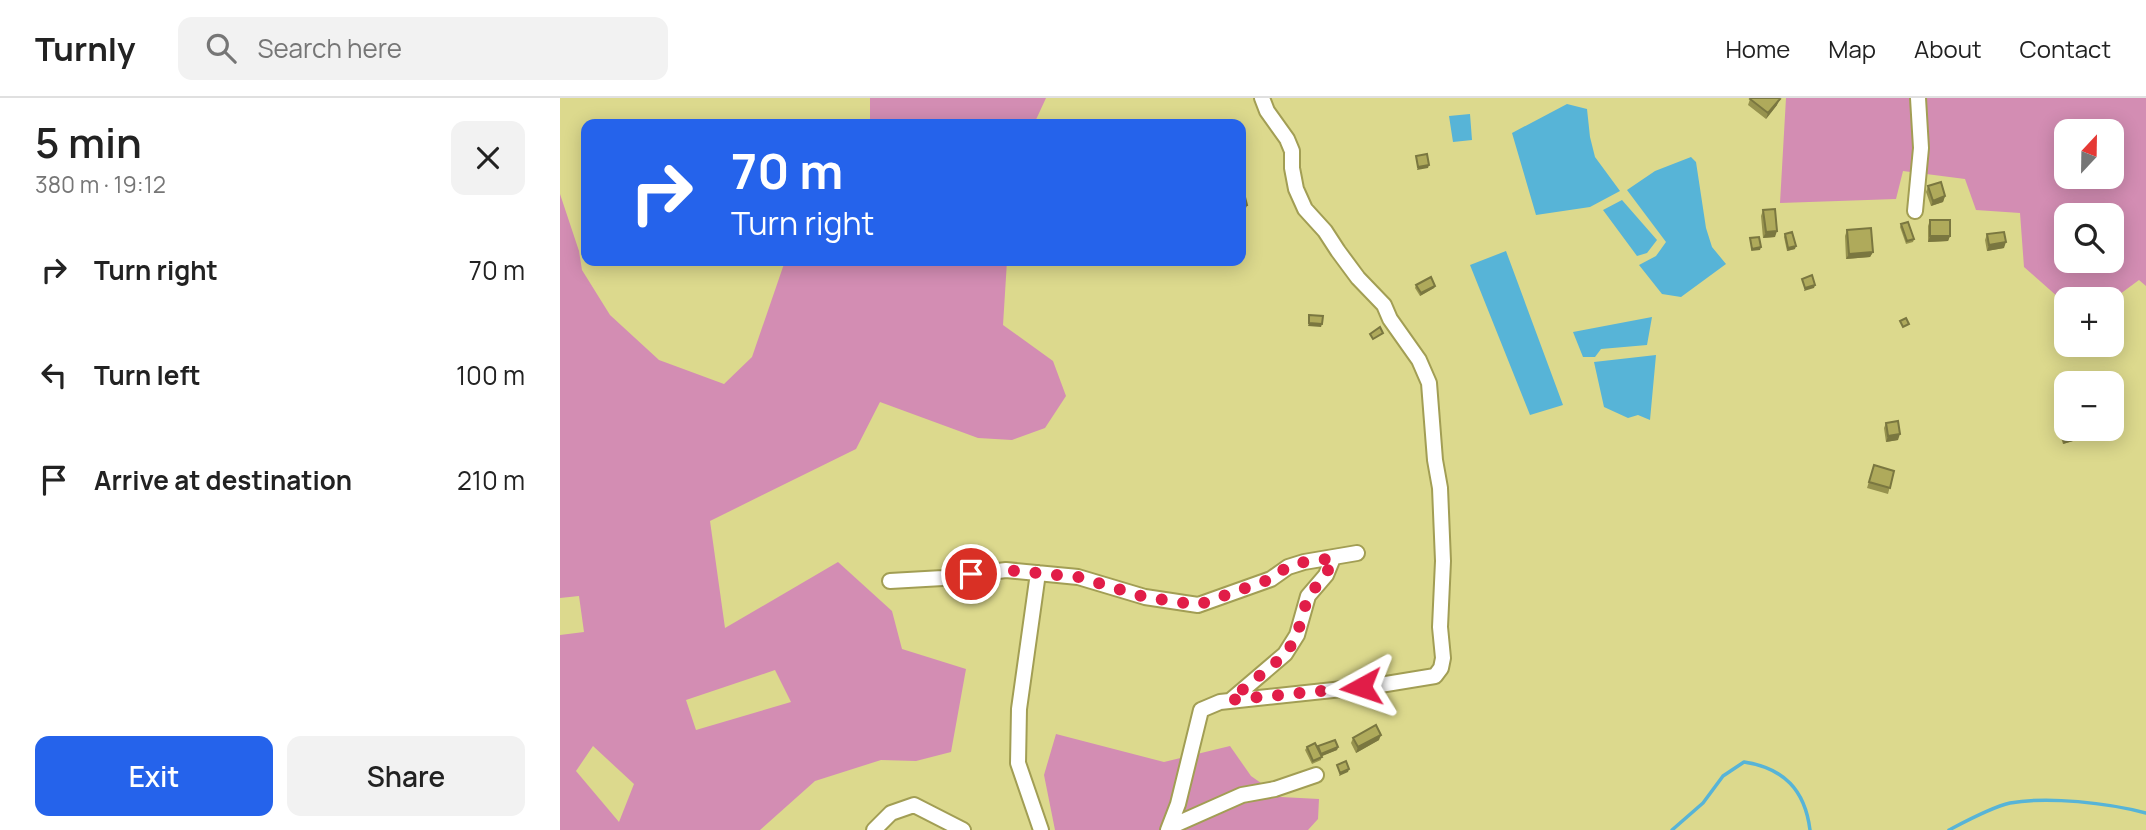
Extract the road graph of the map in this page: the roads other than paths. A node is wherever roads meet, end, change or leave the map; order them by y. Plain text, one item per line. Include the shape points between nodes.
1 (1262, 98) edge
2 (1918, 98) edge
3 (1915, 211) dead end
4 (1357, 553) dead end
5 (1333, 558) junction
6 (1038, 573) junction
7 (890, 581) dead end
8 (1230, 700) junction
9 (1316, 775) dead end
10 (1169, 828) edge
11 (874, 830) edge
12 (963, 830) edge
13 (1041, 830) edge

1 - 8 street via 1292,151 1296,189 1306,209 1384,305 1429,383 1441,504 1443,658 1435,677
2 - 3 street via 1921,148
4 - 5 street
5 - 6 street via 1287,567 1271,579 1198,605 1145,597 1078,577
5 - 8 street via 1308,596 1297,635 1286,654
6 - 7 street via 1006,570
6 - 13 street via 1019,709 1018,763
8 - 10 street via 1201,710
9 - 10 street via 1242,795
11 - 12 street via 891,813 914,805

